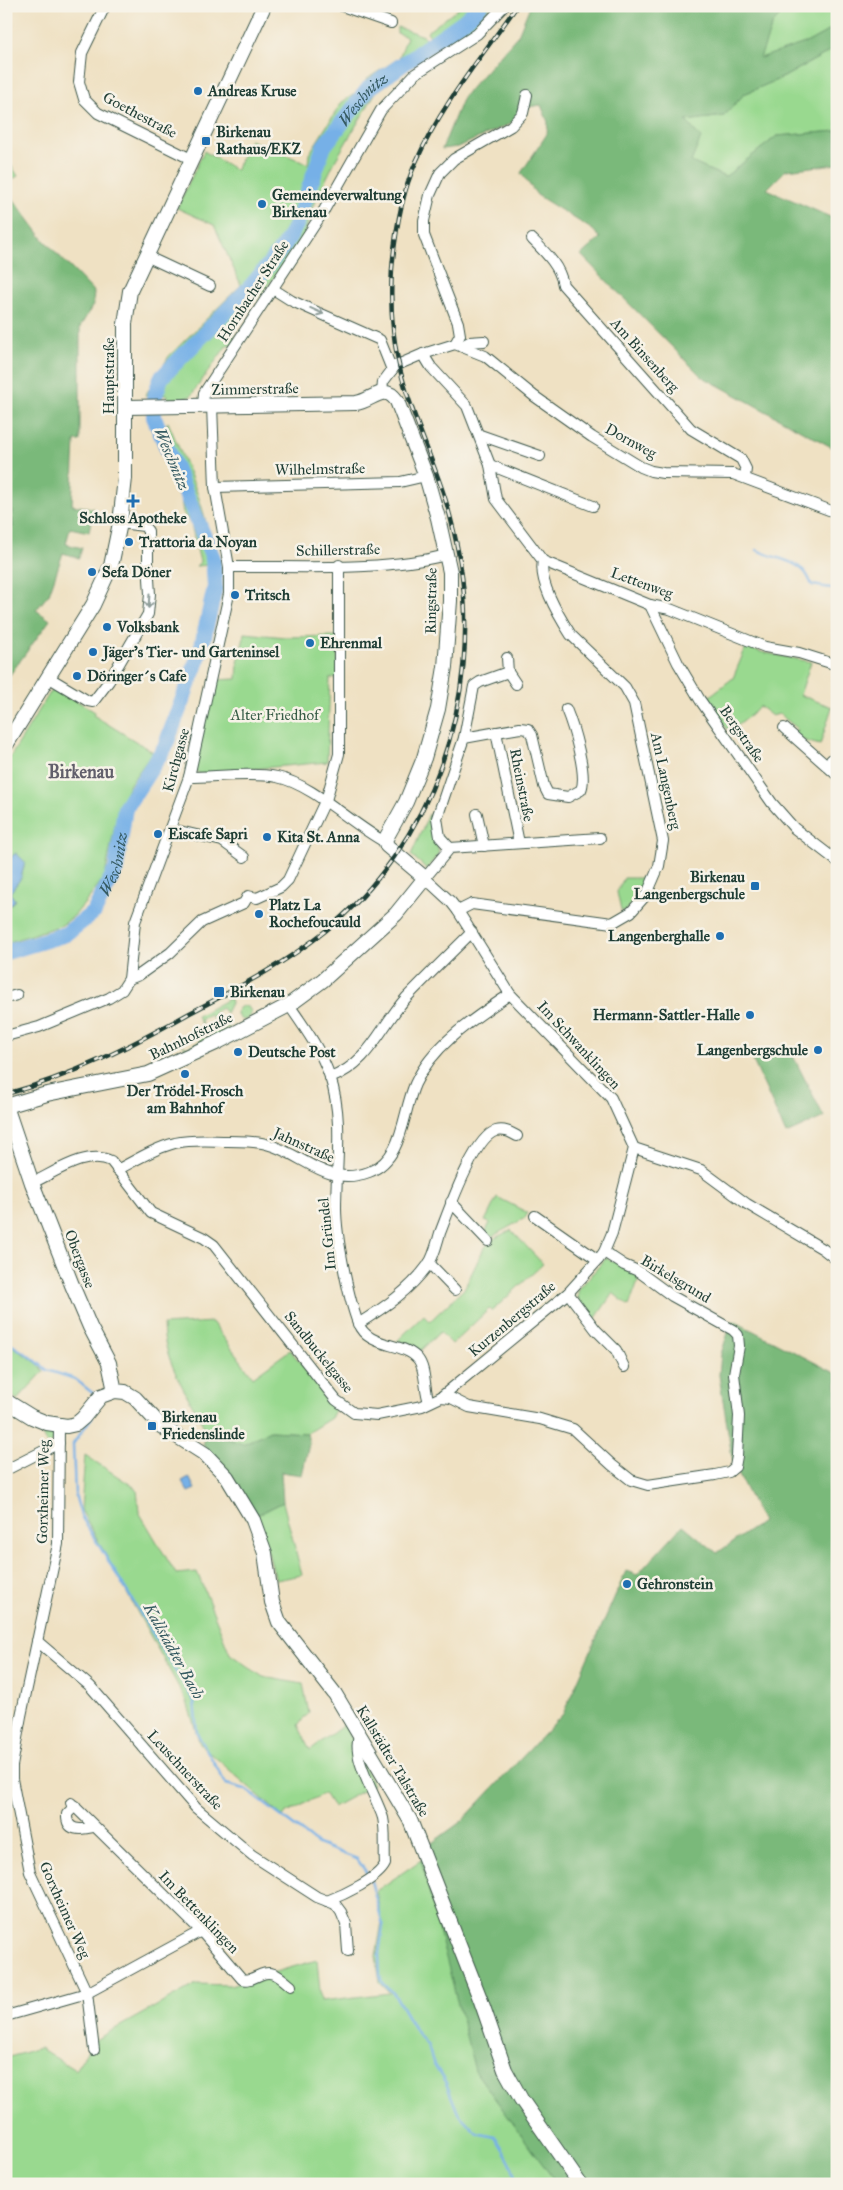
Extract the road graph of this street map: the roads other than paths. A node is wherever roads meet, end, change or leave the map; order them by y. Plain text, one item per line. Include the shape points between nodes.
1 (105, 6) edge
2 (264, 6) edge
3 (342, 6) edge
4 (504, 6) edge
5 (391, 23) dead end
6 (527, 95) dead end
7 (191, 158) junction
8 (532, 239) dead end
9 (146, 256) junction
10 (210, 286) dead end
11 (273, 289) junction
12 (484, 340) dead end
13 (459, 345) junction
14 (423, 354) junction
15 (395, 367) junction
16 (382, 392) junction
17 (207, 405) junction
18 (126, 408) junction
19 (480, 435) junction
20 (540, 456) dead end
21 (490, 465) junction
22 (426, 476) junction
23 (745, 477) junction
24 (215, 487) junction
25 (593, 506) dead end
26 (837, 513) edge
27 (120, 523) junction
28 (446, 555) junction
29 (543, 561) junction
30 (339, 565) junction
31 (229, 567) junction
32 (650, 604) junction
33 (507, 658) dead end
34 (837, 665) edge
35 (508, 672) junction
36 (48, 677) junction
37 (516, 684) dead end
38 (566, 709) dead end
39 (784, 728) dead end
40 (496, 732) junction
41 (464, 738) junction
42 (6, 745) edge
43 (837, 755) edge
44 (833, 772) edge
45 (189, 777) junction
46 (326, 802) junction
47 (477, 814) dead end
48 (171, 829) junction
49 (600, 838) dead end
50 (385, 842) junction
51 (519, 843) junction
52 (484, 846) junction
53 (450, 848) junction
54 (244, 857) dead end
55 (837, 861) edge
56 (425, 878) junction
57 (458, 912) junction
58 (472, 932) junction
59 (130, 979) junction
60 (510, 994) junction
61 (17, 995) dead end
62 (6, 998) edge
63 (289, 1005) junction
64 (6, 1036) edge
65 (330, 1078) junction
66 (7, 1106) edge
67 (517, 1136) dead end
68 (634, 1148) junction
69 (117, 1170) junction
70 (338, 1176) junction
71 (32, 1183) junction
72 (451, 1202) junction
73 (535, 1216) dead end
74 (488, 1241) dead end
75 (601, 1256) junction
76 (837, 1260) edge
77 (430, 1263) junction
78 (455, 1290) dead end
79 (568, 1293) junction
80 (358, 1324) junction
81 (624, 1367) dead end
82 (115, 1391) junction
83 (441, 1397) junction
84 (6, 1401) edge
85 (429, 1402) junction
86 (59, 1426) junction
87 (59, 1443) junction
88 (6, 1470) edge
89 (37, 1641) junction
90 (359, 1737) junction
91 (94, 1827) junction
92 (326, 1901) junction
93 (201, 1931) junction
94 (348, 1951) dead end
95 (291, 1986) dead end
96 (87, 1993) junction
97 (6, 2016) edge
98 (94, 2050) dead end
99 (580, 2184) edge

1 - 7 street, Goethestraße via 82,53 79,82 84,99 98,113
2 - 7 main road, Hauptstraße
3 - 5 street
4 - 11 street, Hornbacher Straße via 492,21 464,43 415,74 381,110 323,212
6 - 13 street via 523,113 511,126 454,158 440,173 430,195 424,235 458,323
7 - 9 main road, Hauptstraße
8 - 23 street, Am Binsenberg via 548,254 561,276 562,285 691,429 741,459 746,469
9 - 10 street
9 - 18 main road, Hauptstraße via 130,291 125,324
11 -> 15 street via 292,301 380,340
11 - 17 street, Hornbacher Straße via 204,393
12 - 13 street
13 - 14 street
13 - 23 street, Dornweg via 485,356 534,396 641,467 663,473
14 - 15 street
14 - 19 street, Lettenweg via 467,406
15 - 16 street via 383,382
16 - 17 main road, Zimmerstraße via 356,403
16 - 22 main road, Ringstraße via 397,401
17 - 18 main road, Zimmerstraße
17 - 24 street, Kirchgasse
18 - 27 main road, Hauptstraße via 125,478
19 - 20 street
19 - 21 street, Lettenweg
21 - 25 street
21 - 29 street, Lettenweg via 499,505
22 - 24 street, Wilhelmstraße via 400,482
22 - 28 main road, Ringstraße
23 - 26 street, Dornweg
24 - 31 street, Kirchgasse
27 - 36 main road, Hauptstraße via 111,566 103,586
27 -> 36 street via 144,526 148,531 148,614 93,702
28 - 30 street, Schillerstraße via 420,562
28 - 50 main road, Ringstraße via 450,572 450,601 438,709 424,758
29 - 32 street, Lettenweg
29 - 57 street, Am Langenberg via 542,571 549,592 565,626 625,687 634,703 663,841 659,866 647,894 631,912 612,922 472,904
30 - 31 street, Schillerstraße
30 - 46 street via 340,754
31 - 45 street, Kirchgasse via 229,594
32 - 34 street, Lettenweg via 765,647
32 - 55 street, Bergstraße via 682,671 772,803 794,828
33 - 35 street
35 - 37 street
35 - 41 street via 474,686
36 - 42 main road, Hauptstraße
38 - 40 street via 584,779 581,790 572,796 551,796 546,791 528,729
39 - 44 street
40 - 41 street
40 - 51 street, Rheinstraße
41 - 53 street via 437,818 440,837
43 - 44 street via 831,760
45 - 46 street via 277,777
45 - 48 street, Kirchgasse
46 - 50 street
46 - 59 street via 282,887 256,898 248,896 244,904 202,922 170,953
47 - 52 street
48 - 54 street via 222,841
48 - 59 street, Kirchgasse via 136,922
49 - 51 street, Rheinstraße
50 - 56 main road
51 - 52 street, Rheinstraße
52 - 53 street, Rheinstraße
53 - 56 street
56 - 57 street, Im Schwanklingen
56 - 63 main road, Bahnhofstraße via 396,914 323,980
57 - 58 street, Im Schwanklingen
58 - 60 street, Im Schwanklingen
58 - 65 street via 405,1000 361,1060
59 - 64 street via 122,990 109,998
60 - 68 street, Im Schwanklingen via 611,1098
60 - 70 street, Jahnstraße via 467,1024 437,1051 414,1086 399,1138 384,1162 369,1172
61 - 62 street
63 - 65 street, Im Gründel via 314,1041
63 - 66 main road, Bahnhofstraße via 148,1074 47,1094
65 - 70 street, Im Gründel via 337,1117
66 - 71 main road, Obergasse
67 - 72 street via 507,1130 494,1131 484,1139
68 - 75 street, Kurzenbergstraße via 612,1233
68 - 76 street via 701,1170 747,1204
69 - 70 street, Jahnstraße via 159,1148 176,1143 248,1141 268,1144 320,1171
69 - 71 street, Sandbuckelgasse via 108,1160 86,1159
69 - 85 street, Sandbuckelgasse via 151,1213 214,1245 336,1400 346,1408 363,1415 377,1415
70 - 80 street, Im Gründel via 336,1211 340,1244
71 - 82 main road, Obergasse via 90,1327 109,1363
72 - 74 street
72 - 77 street
73 - 75 street
75 - 79 street, Kurzenbergstraße
75 - 83 street, Birkelsgrund via 638,1271 672,1296 738,1335 734,1374 739,1416 737,1456 731,1471 648,1485 639,1483 612,1465 573,1428 469,1407
77 - 78 street
77 - 80 street via 398,1298
79 - 81 street via 616,1350
79 - 83 street, Kurzenbergstraße
80 - 85 street via 368,1336 410,1351 419,1360
82 - 86 main road via 98,1399 76,1424
82 - 90 main road, Kallstädter Talstraße via 130,1394 161,1426 205,1454 233,1485 254,1520 266,1554 272,1602 279,1622 335,1694
83 - 85 street, Sandbuckelgasse
84 - 86 main road via 32,1417
86 - 87 street, Gorxheimer Weg
87 - 88 street
87 - 89 street, Gorxheimer Weg via 58,1544
89 - 92 street, Leuschnerstraße via 90,1686 196,1808 252,1855
89 - 96 street, Gorxheimer Weg via 16,1740 12,1779 30,1872
90 - 92 street via 357,1743 362,1765 370,1792 383,1818 385,1864 382,1871 370,1879
90 - 99 main road, Kallstädter Talstraße via 417,1834 505,2070 521,2099
91 - 91 street, Im Bettenklingen via 73,1805 67,1814 70,1826 76,1830
91 - 93 street, Im Bettenklingen
92 - 94 street, Leuschnerstraße via 335,1904 344,1916
93 - 95 street, Im Bettenklingen via 244,1980 269,1972
93 - 96 street
96 - 97 street
96 - 98 street, Gorxheimer Weg

